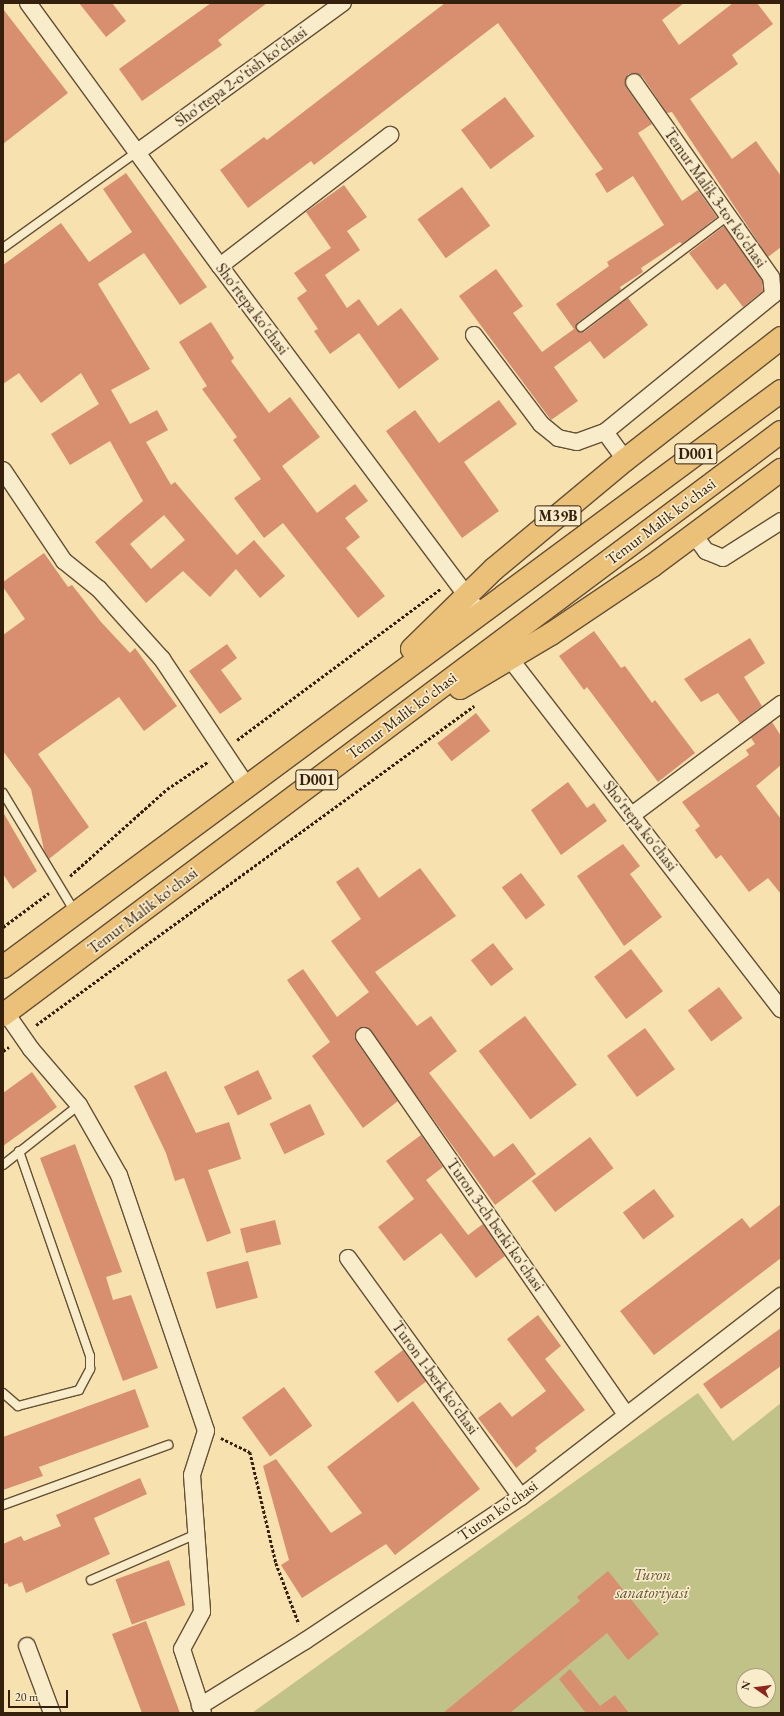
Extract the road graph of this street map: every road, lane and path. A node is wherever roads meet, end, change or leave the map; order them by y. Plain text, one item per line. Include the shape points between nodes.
1 (28, 3) edge
2 (343, 3) edge
3 (634, 82) dead end
4 (390, 135) dead end
5 (139, 151) junction
6 (728, 216) junction
7 (5, 245) edge
8 (220, 266) junction
9 (581, 327) dead end
10 (474, 335) dead end
11 (781, 338) edge
12 (781, 391) edge
13 (604, 432) junction
14 (781, 432) edge
15 (625, 460) junction
16 (3, 470) edge
17 (781, 470) edge
18 (781, 521) edge
19 (695, 536) junction
20 (467, 596) junction
21 (480, 613) junction
22 (504, 651) junction
23 (478, 703) dead end
24 (781, 704) edge
25 (348, 710) junction
26 (246, 785) junction
27 (3, 794) edge
28 (632, 815) junction
29 (75, 912) junction
30 (3, 967) edge
31 (781, 1010) edge
32 (5, 1014) edge
33 (22, 1036) junction
34 (364, 1036) dead end
35 (3, 1051) edge
36 (79, 1105) junction
37 (19, 1151) junction
38 (3, 1165) edge
39 (348, 1258) dead end
40 (781, 1296) edge
41 (3, 1393) edge
42 (626, 1414) junction
43 (206, 1431) junction
44 (168, 1445) dead end
45 (521, 1497) junction
46 (3, 1505) edge
47 (194, 1534) junction
48 (91, 1580) dead end
49 (305, 1641) junction
50 (27, 1646) dead end
51 (202, 1709) edge
52 (52, 1713) edge

1 - 5 street, Sho'rtepa ko'chasi
2 - 5 street, Sho'rtepa 2-o'tish ko'chasi
3 - 6 street, Temur Malik 3-tor ko'chasi
4 - 8 street
5 - 7 lane
5 - 8 street, Sho'rtepa ko'chasi
6 - 9 lane
6 - 13 street, Temur Malik 3-tor ko'chasi via 771,277 773,295
8 - 20 street, Sho'rtepa ko'chasi
10 - 13 street, Temur Malik 3-tor ko'chasi via 549,432 567,441 577,442
11 - 15 highway, M39B
12 - 21 highway, Temur Malik ko'chasi / D001
13 - 15 street
14 - 22 highway, Temur Malik ko'chasi / D001
15 - 20 highway, M39B
16 - 26 street via 64,561 99,589 162,659
17 - 19 highway
18 - 19 street via 723,558 706,551
19 - 22 highway via 551,634
20 - 21 street, Sho'rtepa ko'chasi
20 - 25 highway, M39B
21 - 25 highway, Temur Malik ko'chasi / D001
22 - 28 street, Sho'rtepa ko'chasi
22 - 32 highway, Temur Malik ko'chasi / D001 via 369,741
23 - 33 path
24 - 28 street
25 - 26 highway, Temur Malik ko'chasi / D001
26 - 29 highway, Temur Malik ko'chasi / D001
27 - 29 lane
28 - 31 street, Sho'rtepa ko'chasi
29 - 30 highway, Temur Malik ko'chasi / D001
32 - 33 street
33 - 35 path
33 - 36 street
34 - 42 street, Turon 3-ch berki ko'chasi
36 - 37 lane
36 - 43 street via 119,1175
37 - 38 lane
37 - 41 lane via 90,1356 90,1369 79,1390 18,1406
39 - 45 street, Turon 1-berk ko'chasi
40 - 42 street, Turon ko'chasi
42 - 45 street, Turon ko'chasi
43 - 47 street via 192,1476
43 - 49 path via 250,1452 276,1563
44 - 46 lane
45 - 49 street, Turon ko'chasi
47 - 48 lane
47 - 51 street via 202,1612 182,1649
49 - 51 street, Turon ko'chasi
50 - 52 street

